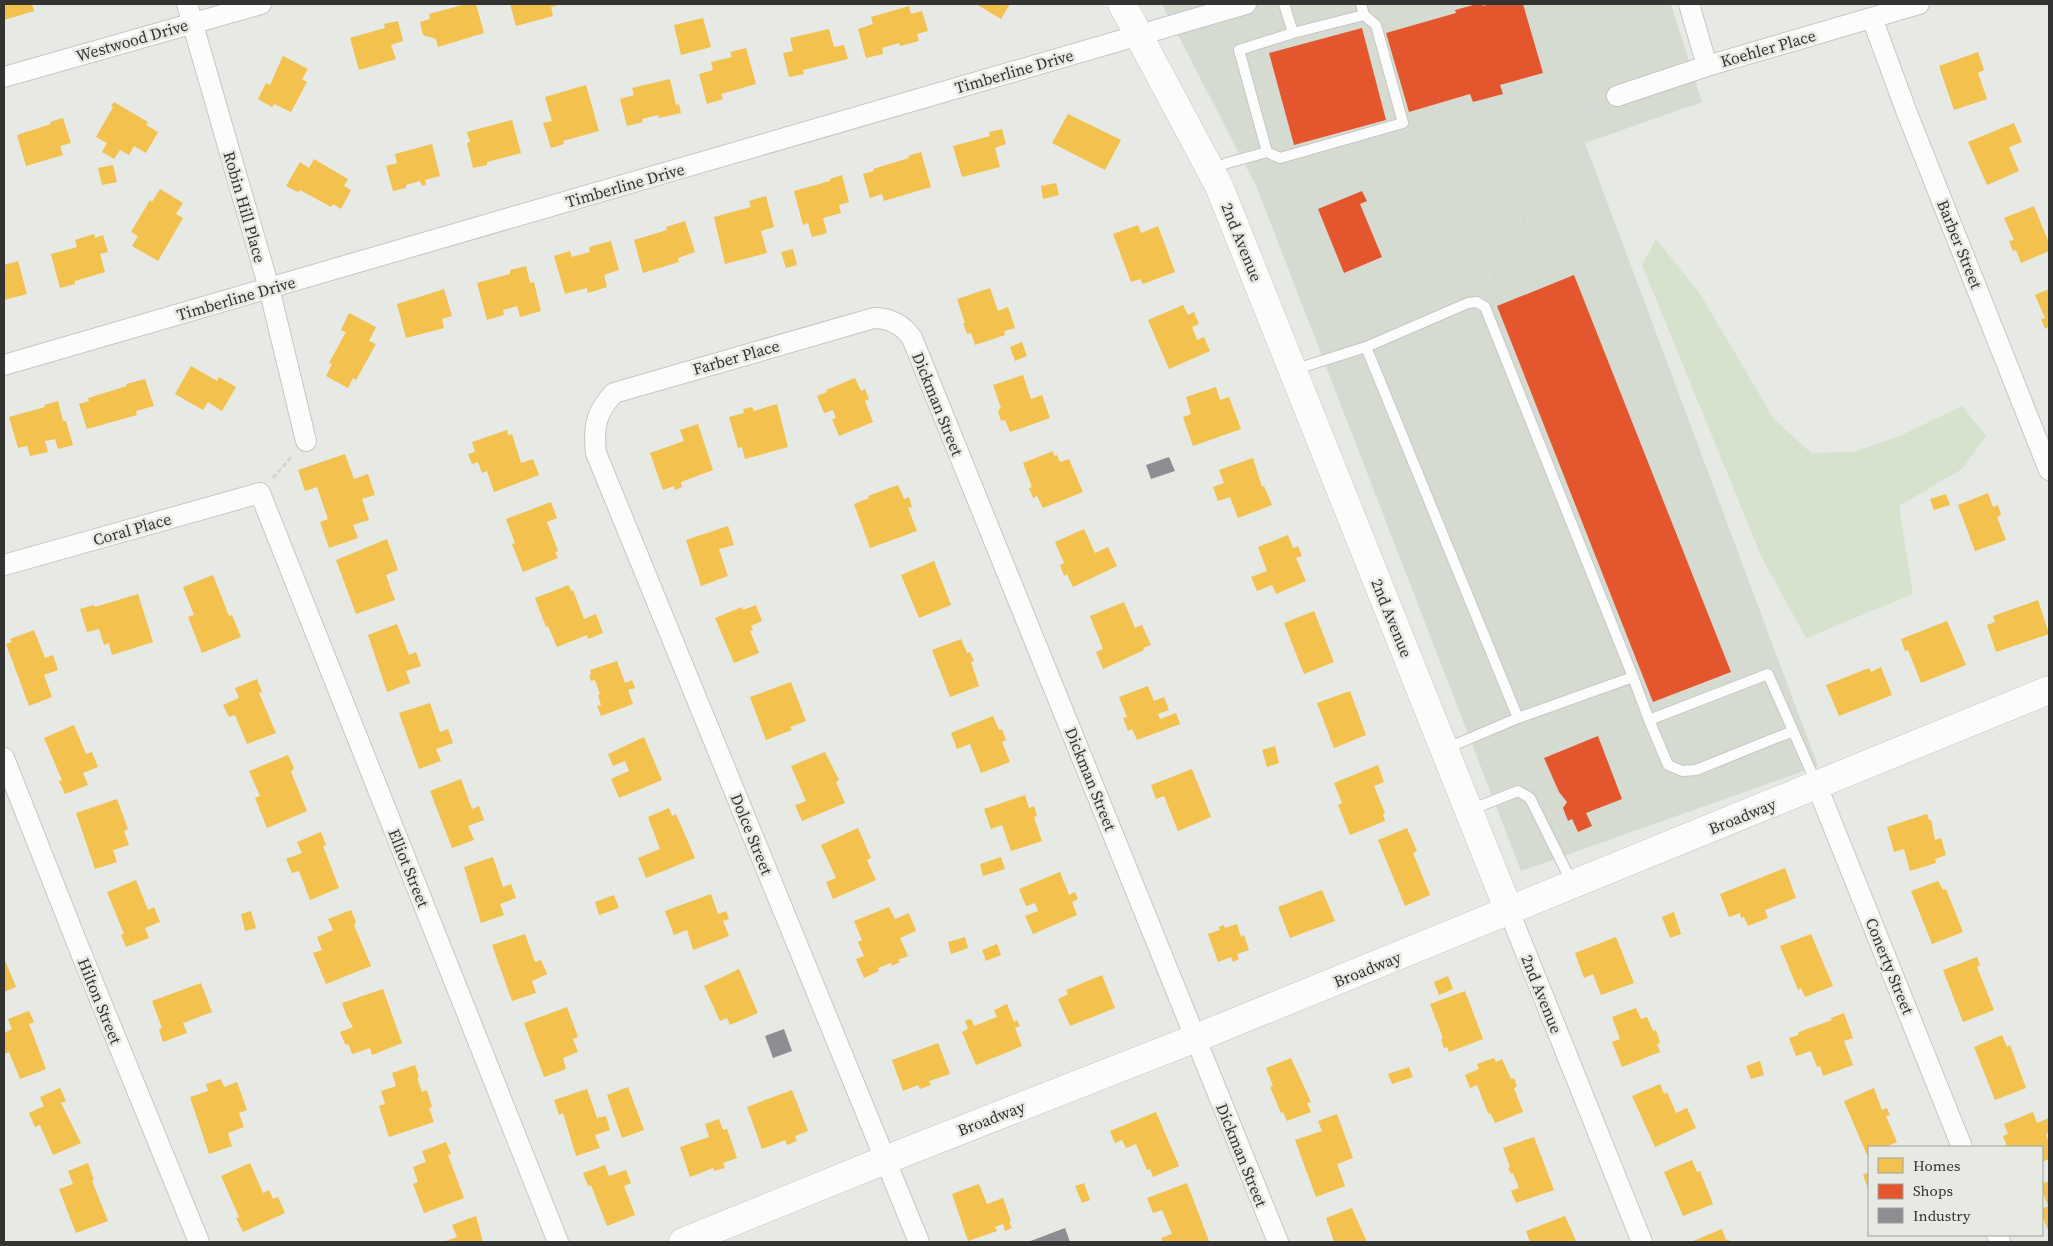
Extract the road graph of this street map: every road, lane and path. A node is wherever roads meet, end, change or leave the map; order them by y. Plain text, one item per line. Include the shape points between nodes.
1 (261, 4) edge
2 (1122, 4) edge
3 (1246, 4) edge
4 (1284, 4) edge
5 (1361, 4) edge
6 (1689, 4) edge
7 (1919, 4) edge
8 (190, 13) edge
9 (1364, 15) junction
10 (1872, 18) junction
11 (1293, 34) junction
12 (1138, 35) junction
13 (1707, 66) junction
14 (4, 77) edge
15 (1617, 96) joint
16 (1267, 152) junction
17 (1211, 170) junction
18 (269, 288) junction
19 (1500, 295) dead end
20 (894, 322) joint
21 (1366, 347) junction
22 (4, 365) edge
23 (1293, 370) junction
24 (596, 425) joint
25 (306, 441) joint
26 (2049, 470) edge
27 (260, 493) junction
28 (4, 565) edge
29 (1633, 677) junction
30 (2049, 690) edge
31 (1518, 718) junction
32 (1649, 720) junction
33 (1793, 731) junction
34 (1444, 749) junction
35 (4, 758) edge
36 (1817, 786) junction
37 (1469, 810) junction
38 (1573, 885) junction
39 (1509, 911) junction
40 (1196, 1038) junction
41 (1962, 1146) edge
42 (885, 1160) junction
43 (199, 1242) edge
44 (558, 1242) edge
45 (683, 1242) edge
46 (919, 1242) edge
47 (1278, 1242) edge
48 (1642, 1242) edge

1 - 8 street, Westwood Drive
2 - 12 street, 2nd Avenue
3 - 12 street, Timberline Drive
4 - 11 lane
5 - 9 lane
6 - 13 street
7 - 10 street, Koehler Place
8 - 14 street, Westwood Drive
8 - 18 street, Robin Hill Place
9 - 11 lane
9 - 16 lane via 1376,25 1402,123 1280,158
10 - 13 street, Koehler Place
10 - 26 street, Barber Street
11 - 16 lane via 1240,50
12 - 17 street, 2nd Avenue
12 - 18 street, Timberline Drive
13 - 15 street, Koehler Place
15 - 19 path via 1587,106 1493,275
16 - 17 lane
17 - 23 street, 2nd Avenue
18 - 22 street, Timberline Drive
18 - 25 street, Robin Hill Place
20 - 24 street, Farber Place via 881,318 863,320 614,393 599,412
20 - 40 street, Dickman Street via 912,338
21 - 23 lane
21 - 29 lane via 1468,303 1477,302 1485,307
21 - 31 lane
23 - 34 street, 2nd Avenue
24 - 42 street, Dolce Street via 596,453
25 - 27 path
27 - 28 street, Coral Place
27 - 44 street, Elliot Street
29 - 31 lane
29 - 32 lane
30 - 36 street, Broadway
31 - 34 lane
32 - 33 lane via 1668,765 1682,771 1696,770
32 - 33 lane via 1768,674
33 - 36 lane
34 - 37 street, 2nd Avenue
35 - 43 street, Hilton Street
36 - 38 street, Broadway
36 - 41 street, Conerty Street
37 - 38 lane via 1518,791 1524,793 1530,798
37 - 39 street, 2nd Avenue
38 - 39 street, Broadway
39 - 40 street, Broadway
39 - 48 street, 2nd Avenue
40 - 42 street, Broadway
40 - 47 street, Dickman Street
42 - 45 street, Broadway
42 - 46 street, Dolce Street

